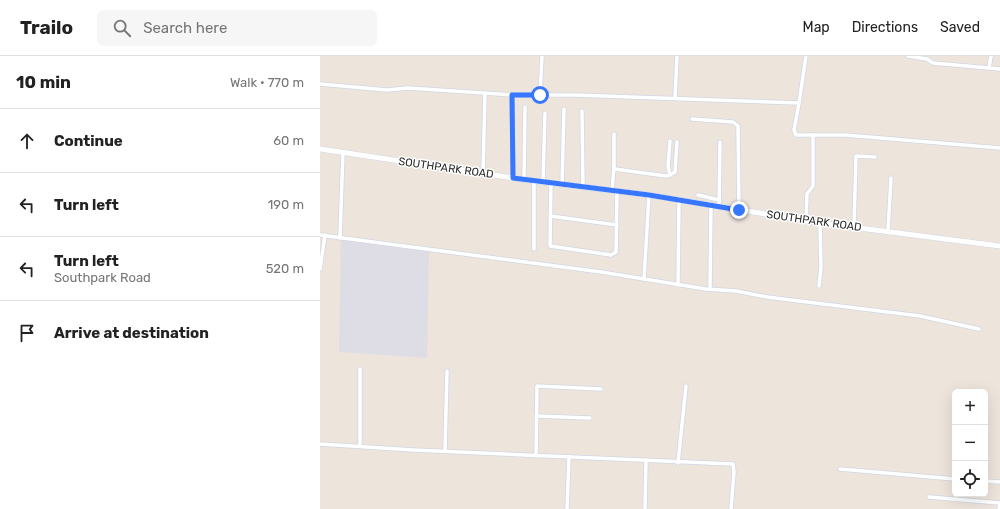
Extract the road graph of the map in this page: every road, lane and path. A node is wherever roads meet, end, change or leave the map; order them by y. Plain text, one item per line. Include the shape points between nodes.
1 (542, 56) edge
2 (678, 56) edge
3 (806, 56) edge
4 (908, 56) edge
5 (991, 56) edge
6 (989, 68) junction
7 (1000, 69) edge
8 (320, 84) edge
9 (485, 93) junction
10 (512, 95) junction
11 (540, 95) junction
12 (675, 98) junction
13 (799, 103) junction
14 (525, 108) dead end
15 (564, 109) dead end
16 (582, 111) dead end
17 (545, 113) dead end
18 (692, 119) dead end
19 (614, 134) dead end
20 (813, 135) junction
21 (670, 141) dead end
22 (677, 142) dead end
23 (720, 142) dead end
24 (320, 148) edge
25 (1000, 148) edge
26 (343, 152) junction
27 (875, 157) dead end
28 (614, 167) junction
29 (483, 173) junction
30 (670, 174) junction
31 (513, 178) junction
32 (891, 178) dead end
33 (524, 180) junction
34 (534, 181) junction
35 (543, 182) junction
36 (551, 183) junction
37 (562, 185) junction
38 (583, 187) junction
39 (615, 191) junction
40 (649, 195) junction
41 (698, 195) dead end
42 (679, 200) junction
43 (719, 200) junction
44 (711, 206) junction
45 (719, 207) junction
46 (739, 210) junction
47 (550, 216) junction
48 (806, 220) junction
49 (820, 223) junction
50 (617, 225) junction
51 (854, 226) junction
52 (888, 231) junction
53 (320, 234) edge
54 (326, 235) junction
55 (340, 238) junction
56 (1000, 246) edge
57 (534, 249) dead end
58 (320, 269) edge
59 (644, 279) junction
60 (678, 284) junction
61 (819, 286) dead end
62 (710, 289) junction
63 (979, 329) dead end
64 (360, 369) dead end
65 (447, 371) dead end
66 (686, 386) dead end
67 (601, 389) dead end
68 (536, 416) junction
69 (590, 418) dead end
70 (320, 444) edge
71 (360, 446) junction
72 (445, 451) junction
73 (536, 456) junction
74 (569, 457) junction
75 (646, 460) junction
76 (678, 463) junction
77 (840, 469) dead end
78 (952, 479) edge
79 (988, 481) edge
80 (1000, 482) edge
81 (929, 497) dead end
82 (1000, 503) edge
83 (567, 509) edge
84 (645, 509) edge
85 (731, 509) edge
86 (1000, 509) edge

1 - 11 street
2 - 12 street
3 - 13 street
4 - 6 street via 933,63
5 - 6 street
6 - 7 street
8 - 9 street via 387,90 408,88
9 - 10 street
9 - 29 street
10 - 11 street
10 - 31 street
11 - 12 street
12 - 13 street
13 - 20 street via 794,133
14 - 33 street
15 - 37 street
16 - 38 street
17 - 35 street
18 - 46 street via 733,122 738,126
19 - 28 street
20 - 25 street via 845,135
20 - 48 street via 812,186 807,194
21 - 30 street
22 - 30 street via 675,172
23 - 43 street
24 - 26 street, SOUTHPARK ROAD
26 - 29 street, SOUTHPARK ROAD
26 - 55 street
27 - 51 street via 856,156
28 - 30 street via 653,174
28 - 39 street
29 - 31 street, SOUTHPARK ROAD
31 - 33 street, SOUTHPARK ROAD
32 - 52 street
33 - 34 street, SOUTHPARK ROAD
34 - 35 street, SOUTHPARK ROAD
34 - 57 street
35 - 36 street, SOUTHPARK ROAD
36 - 37 street, SOUTHPARK ROAD
36 - 47 street
37 - 38 street, SOUTHPARK ROAD
38 - 39 street, SOUTHPARK ROAD
39 - 40 street, SOUTHPARK ROAD
39 - 50 street
40 - 42 street, SOUTHPARK ROAD
40 - 59 street
41 - 43 street
42 - 44 street, SOUTHPARK ROAD
42 - 60 street
43 - 45 street
44 - 45 street, SOUTHPARK ROAD
44 - 62 street
45 - 46 street, SOUTHPARK ROAD
46 - 48 street, SOUTHPARK ROAD
47 - 50 street
47 - 50 street via 550,246 611,255 616,252
48 - 49 street, SOUTHPARK ROAD
49 - 51 street, SOUTHPARK ROAD
49 - 61 street
51 - 52 street, SOUTHPARK ROAD
52 - 56 street, SOUTHPARK ROAD
53 - 54 street
54 - 55 street
54 - 58 street
55 - 59 street
59 - 60 street
60 - 62 street
62 - 63 street via 736,290 767,297 920,316
64 - 71 street
65 - 72 street
66 - 76 street
67 - 68 street via 538,386
68 - 69 street
68 - 73 street
70 - 71 street
71 - 72 street
72 - 73 street
73 - 74 street
74 - 75 street
74 - 83 street
75 - 76 street
75 - 84 street
76 - 85 street via 733,464
77 - 78 street
79 - 80 street
81 - 82 street
82 - 86 street

